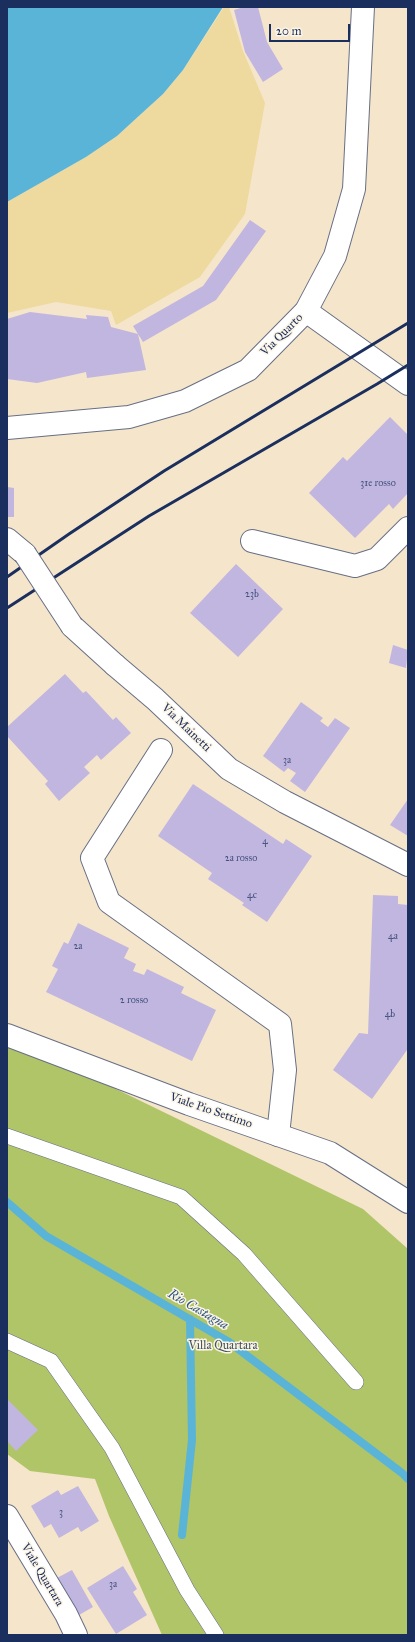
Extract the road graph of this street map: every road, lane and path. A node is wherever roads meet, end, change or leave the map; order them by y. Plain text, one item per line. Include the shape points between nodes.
1 (363, 7) edge
2 (306, 311) junction
3 (408, 384) edge
4 (7, 428) edge
5 (408, 528) edge
6 (7, 539) edge
7 (252, 541) dead end
8 (161, 750) dead end
9 (408, 865) edge
10 (7, 1035) edge
11 (278, 1135) junction
12 (7, 1136) edge
13 (408, 1202) edge
14 (7, 1341) edge
15 (356, 1382) dead end
16 (7, 1516) edge
17 (76, 1635) edge
18 (216, 1635) edge

1 - 2 street, Via Quarto via 354,189 335,256
2 - 3 street
2 - 4 street, Via Quarto via 248,370 185,402 129,417
5 - 7 street via 377,559 355,566
6 - 9 street, Via Mainetti, bridge via 25,554 72,626 155,699 228,769 285,802
8 - 11 street via 92,858 109,902 280,1024 285,1070
10 - 11 street, Viale Pio Settimo
11 - 13 street, Viale Pio Settimo via 330,1153
12 - 15 lane via 181,1197 244,1254
14 - 18 lane via 51,1361 112,1448 187,1590
16 - 17 street, Viale Quartara

